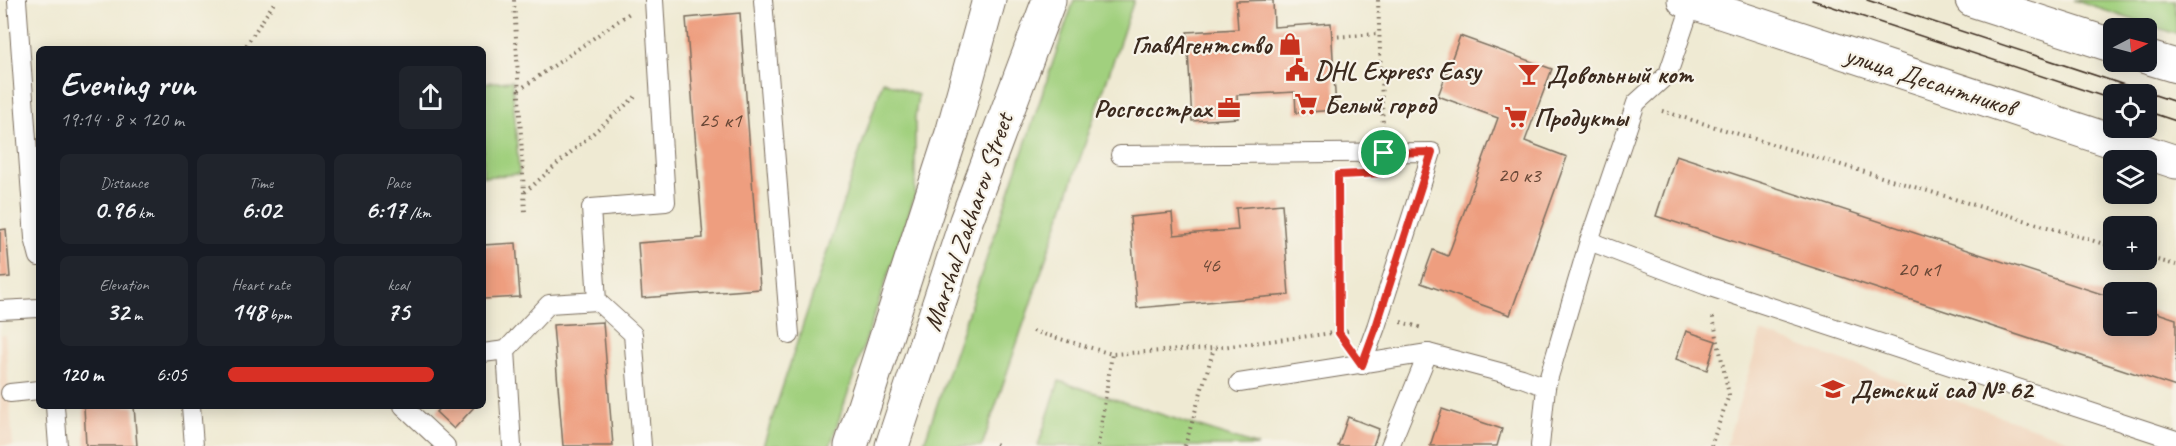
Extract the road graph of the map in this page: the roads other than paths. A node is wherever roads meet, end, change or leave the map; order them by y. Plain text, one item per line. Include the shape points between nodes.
1 (17, 0) edge
2 (764, 0) edge
3 (989, 0) edge
4 (1049, 0) edge
5 (1972, 0) edge
6 (1688, 1) edge
7 (646, 3) edge
8 (2103, 42) edge
9 (2157, 60) edge
10 (2176, 66) edge
11 (1120, 155) dead end
12 (2176, 162) edge
13 (1589, 242) junction
14 (36, 246) edge
15 (597, 301) junction
16 (36, 308) edge
17 (0, 310) edge
18 (790, 335) dead end
19 (506, 350) junction
20 (486, 353) edge
21 (1428, 353) junction
22 (1362, 365) junction
23 (1239, 383) dead end
24 (1546, 387) junction
25 (36, 390) edge
26 (10, 393) dead end
27 (55, 409) edge
28 (191, 409) edge
29 (406, 409) edge
30 (2176, 440) edge
31 (58, 446) edge
32 (194, 446) edge
33 (446, 446) edge
34 (512, 446) edge
35 (642, 446) edge
36 (851, 446) edge
37 (892, 446) edge
38 (1390, 446) edge
39 (1540, 446) edge

1 - 14 lane
2 - 18 lane
3 - 36 street, Marshal Zakharov Street via 953,130
4 - 37 street, Marshal Zakharov Street via 966,221
5 - 8 street
6 - 12 street, улица Десантников
6 - 13 lane via 1668,74 1636,104
7 - 15 lane via 666,202 591,208
9 - 10 street
11 - 22 lane via 1432,152
13 - 24 lane
13 - 30 lane via 1707,286
15 - 19 lane via 549,303
15 - 35 lane via 633,334
16 - 17 lane
19 - 20 lane
19 - 34 lane
21 - 22 lane
21 - 24 lane
21 - 38 lane
22 - 23 lane
24 - 39 lane
25 - 26 lane
27 - 31 lane
28 - 32 lane
29 - 33 lane

